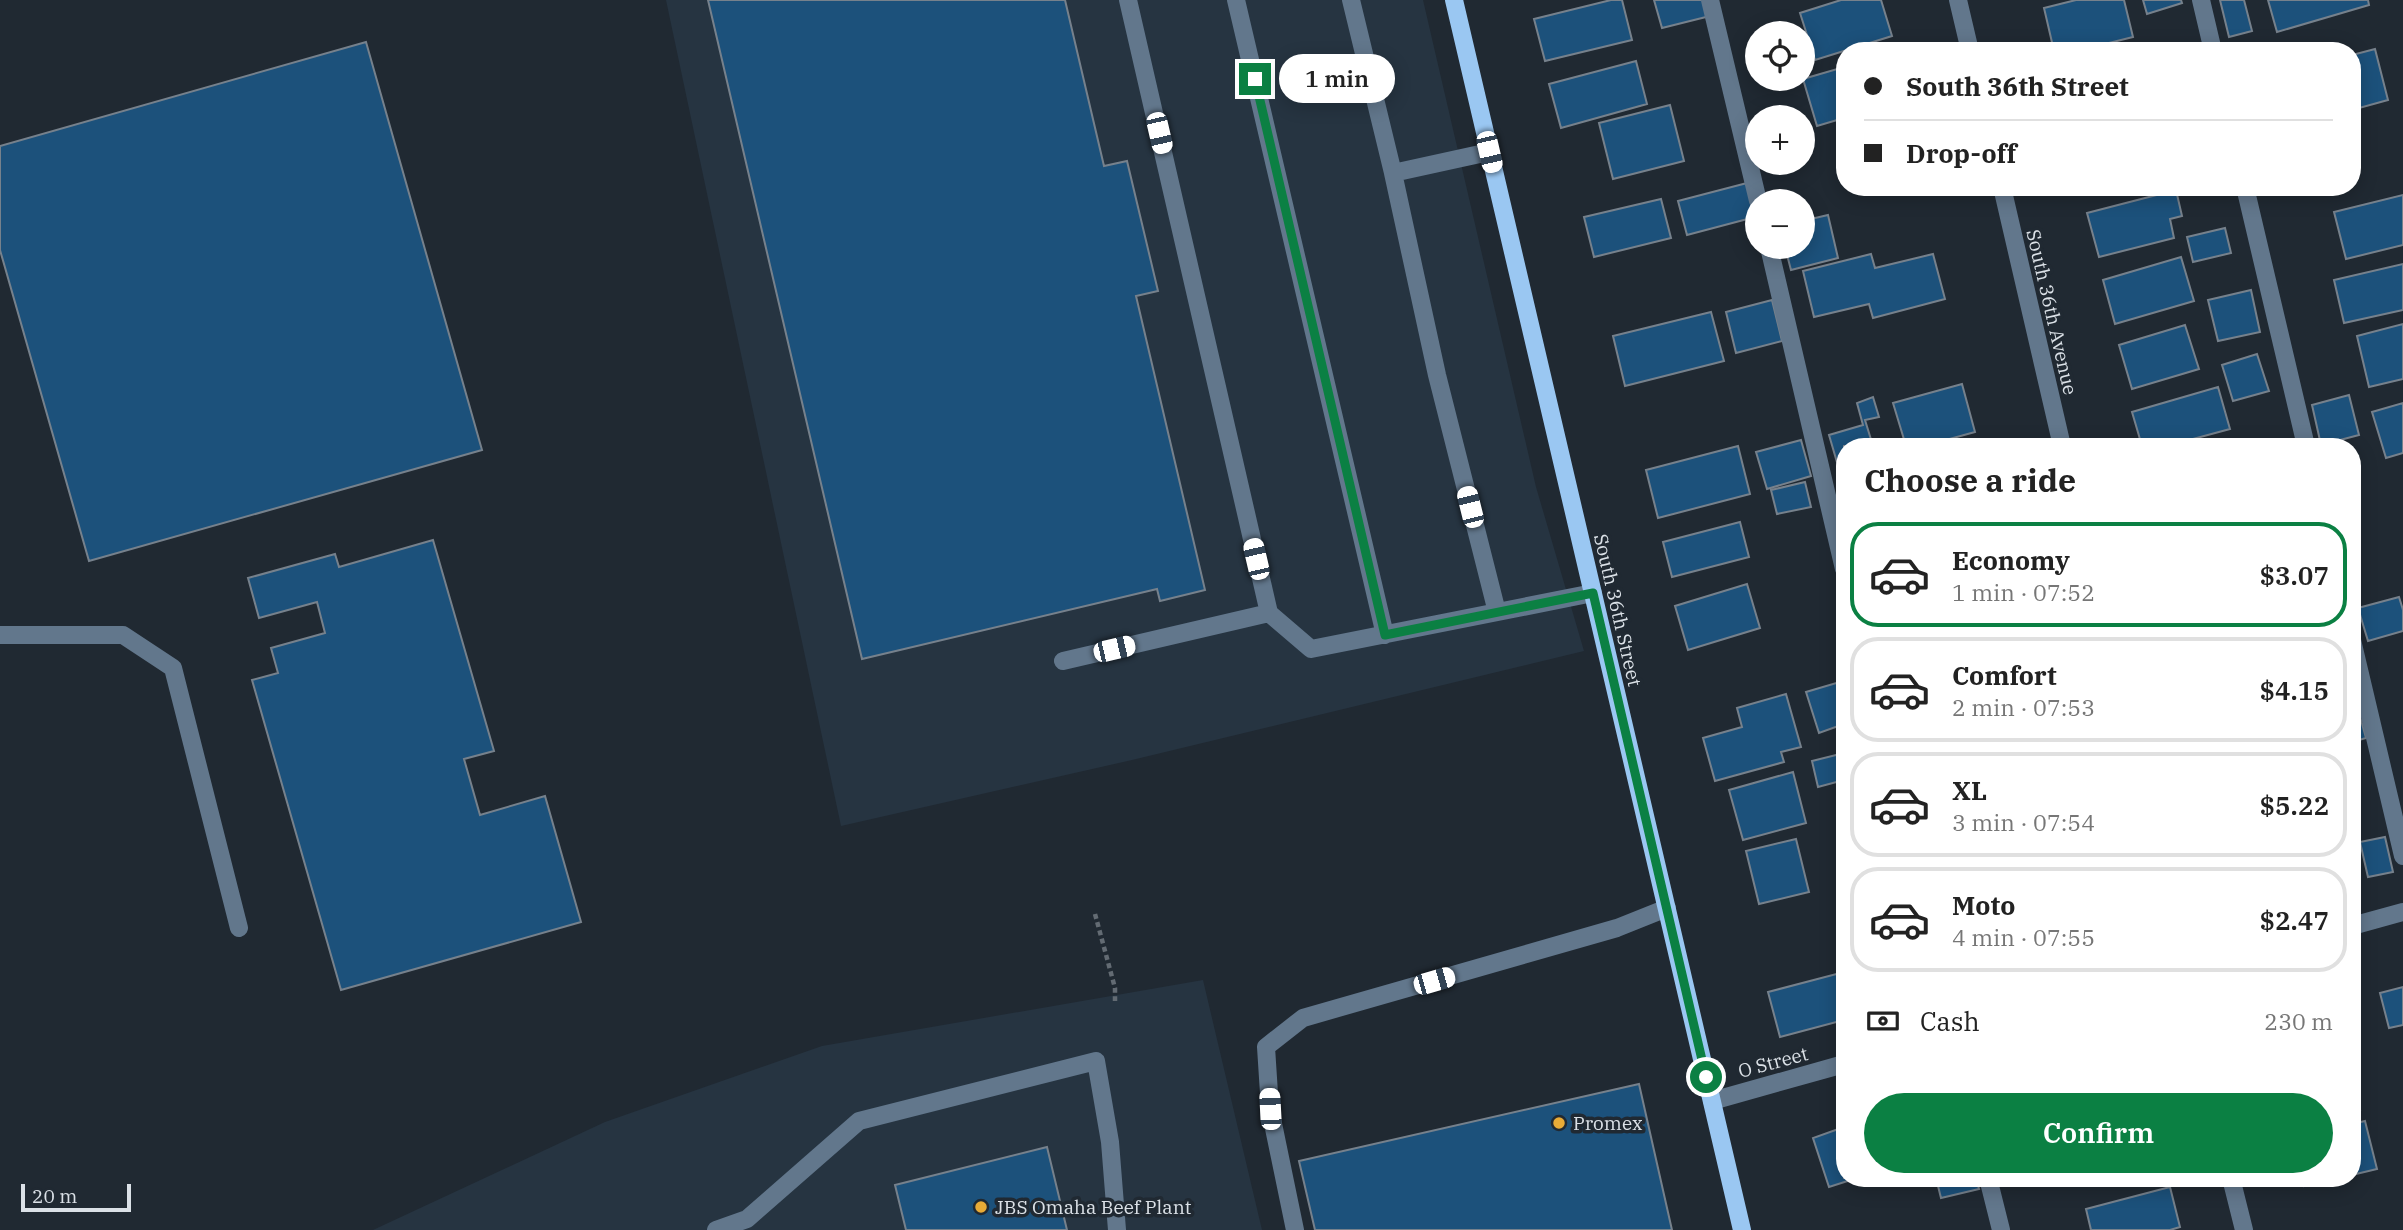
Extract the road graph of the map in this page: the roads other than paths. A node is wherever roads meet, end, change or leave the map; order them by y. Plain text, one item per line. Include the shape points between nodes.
1 (1128, 0) edge
2 (1236, 0) edge
3 (1351, 0) edge
4 (1454, 0) edge
5 (1710, 0) edge
6 (1958, 0) edge
7 (2201, 0) edge
8 (1968, 42) edge
9 (2211, 42) edge
10 (1489, 152) junction
11 (1393, 173) junction
12 (1755, 189) edge
13 (2004, 196) edge
14 (2247, 196) edge
15 (1772, 259) edge
16 (2060, 438) edge
17 (2304, 438) edge
18 (1836, 535) edge
19 (1593, 593) junction
20 (1497, 612) junction
21 (1269, 613) junction
22 (0, 635) edge
23 (1385, 635) junction
24 (1063, 661) dead end
25 (2361, 678) edge
26 (2403, 856) edge
27 (1667, 908) junction
28 (2403, 912) edge
29 (2361, 924) edge
30 (239, 928) dead end
31 (1836, 1066) edge
32 (1712, 1101) junction
33 (1990, 1187) edge
34 (2233, 1187) edge
35 (716, 1230) edge
36 (1116, 1230) edge
37 (1295, 1230) edge
38 (1742, 1230) edge
39 (2001, 1230) edge
40 (2244, 1230) edge

1 - 21 street
2 - 23 street
3 - 11 street
4 - 10 main road, South 36th Street
5 - 12 street
6 - 8 street
7 - 9 street
10 - 11 street
10 - 19 main road, South 36th Street
11 - 20 street via 1437,375
13 - 16 street, South 36th Avenue
14 - 17 street
15 - 18 street
19 - 20 street
19 - 27 main road, South 36th Street
20 - 23 street
21 - 23 street via 1311,649
21 - 24 street
22 - 30 street via 123,635 173,668
25 - 26 street
27 - 32 main road, South 36th Street
27 - 37 street via 1617,928 1303,1018 1266,1046 1270,1109
28 - 29 street
31 - 32 street, O Street
32 - 38 main road, South 36th Street
33 - 39 street
34 - 40 street
35 - 36 street via 747,1219 859,1121 1096,1061 1110,1142

